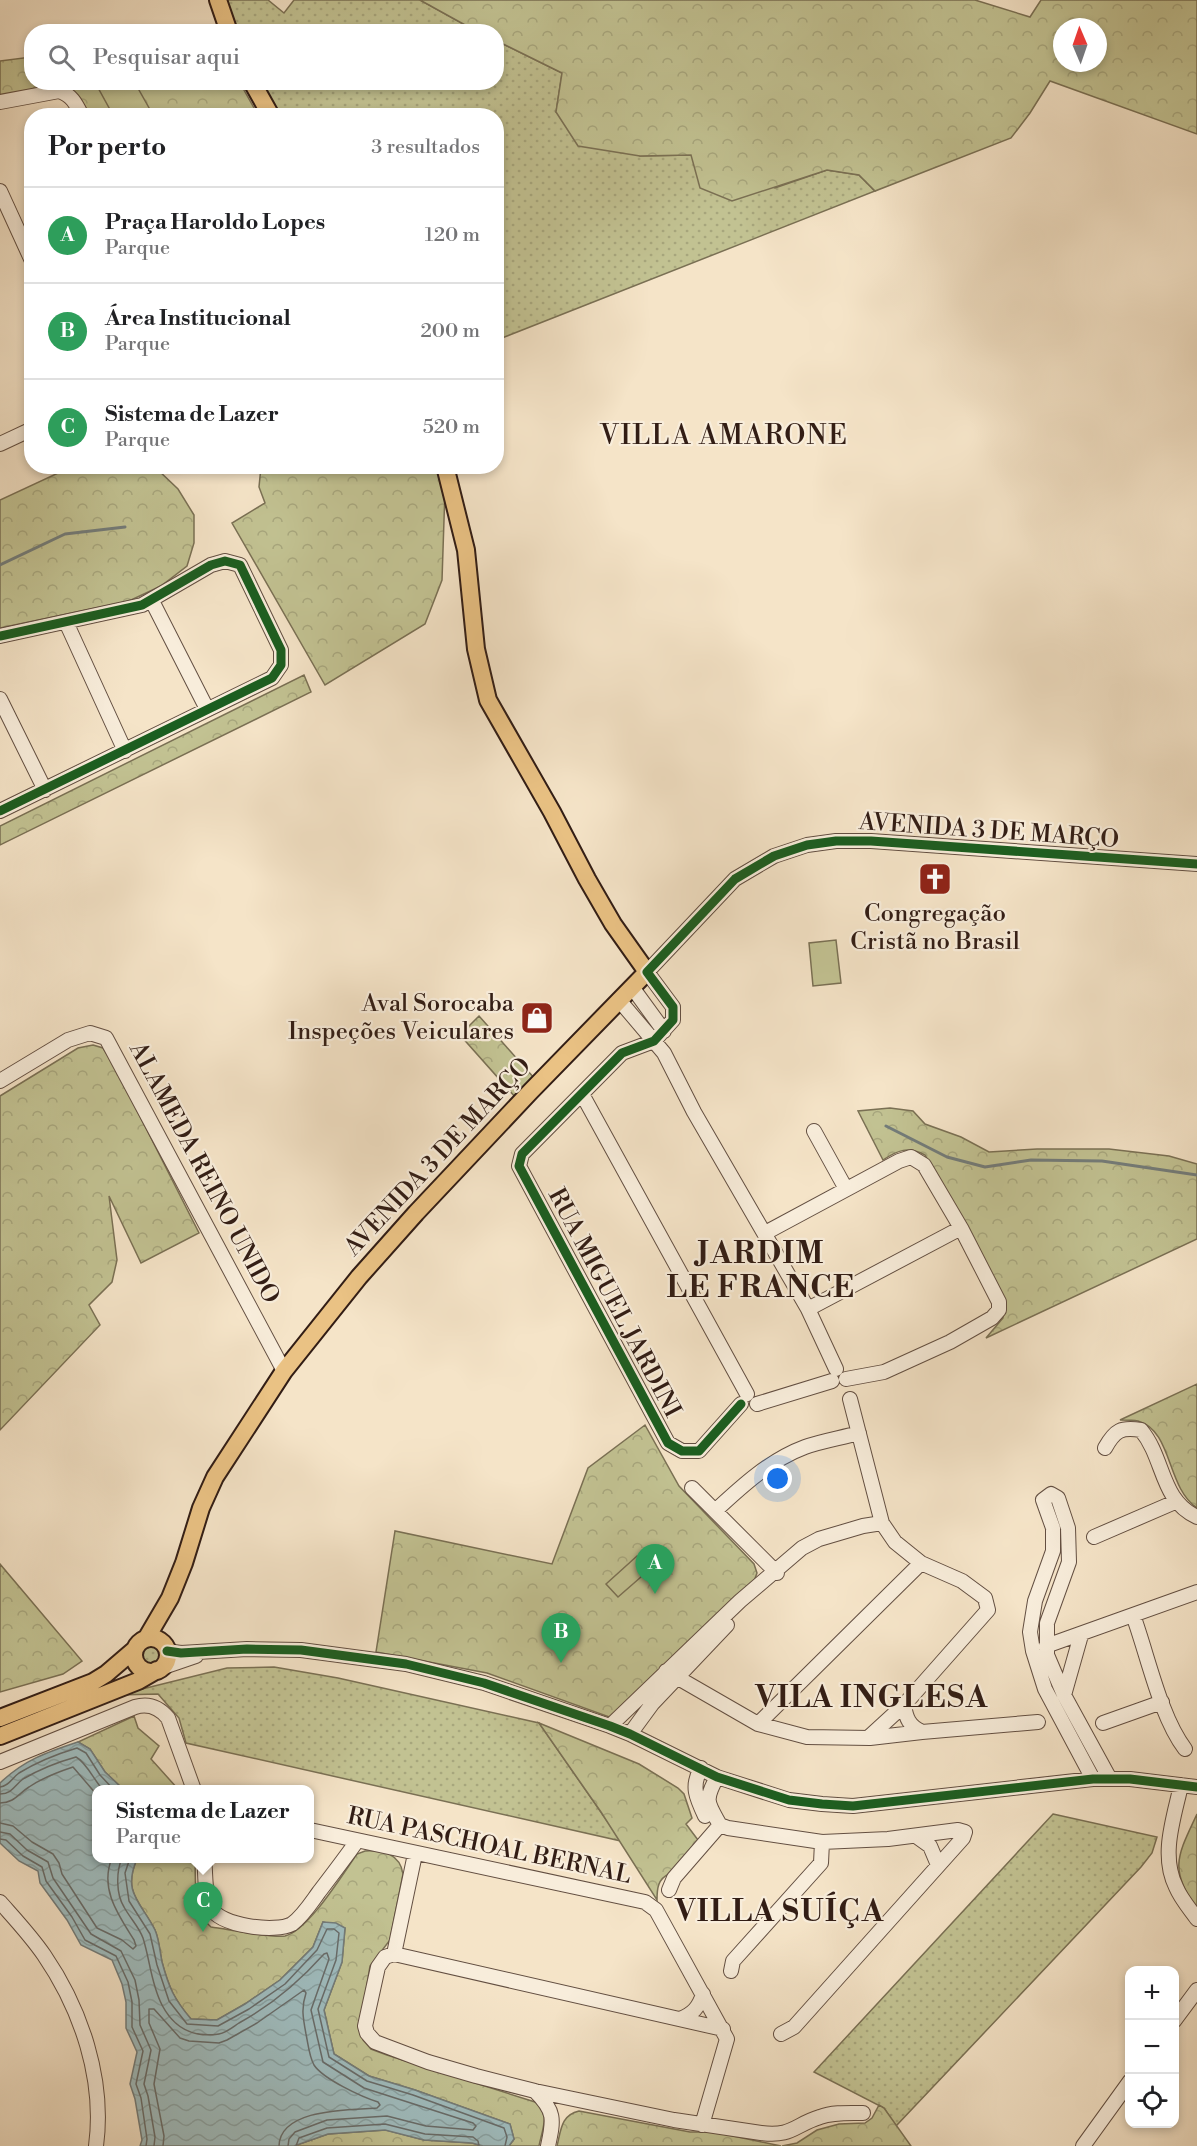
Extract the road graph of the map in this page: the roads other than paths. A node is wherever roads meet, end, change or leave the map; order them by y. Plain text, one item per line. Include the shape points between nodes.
1 (218, 0) edge
2 (226, 24) edge
3 (256, 90) edge
4 (0, 102) edge
5 (78, 108) edge
6 (267, 108) edge
7 (0, 191) edge
8 (24, 244) edge
9 (24, 433) edge
10 (0, 444) edge
11 (447, 474) edge
12 (152, 601) junction
13 (66, 622) junction
14 (0, 636) edge
15 (0, 699) edge
16 (207, 710) junction
17 (125, 751) junction
18 (45, 790) junction
19 (0, 812) edge
20 (1197, 864) edge
21 (647, 972) junction
22 (632, 987) junction
23 (619, 1000) junction
24 (659, 1036) junction
25 (0, 1081) edge
26 (582, 1094) junction
27 (814, 1131) dead end
28 (846, 1189) junction
29 (961, 1228) junction
30 (765, 1233) junction
31 (808, 1309) junction
32 (284, 1371) junction
33 (838, 1376) junction
34 (850, 1400) dead end
35 (748, 1401) junction
36 (859, 1432) junction
37 (1105, 1448) dead end
38 (692, 1488) dead end
39 (1175, 1502) junction
40 (715, 1511) junction
41 (1194, 1516) edge
42 (882, 1523) junction
43 (1197, 1530) edge
44 (1094, 1536) dead end
45 (1069, 1562) junction
46 (921, 1563) junction
47 (778, 1569) junction
48 (1047, 1571) junction
49 (1197, 1592) edge
50 (170, 1598) junction
51 (1133, 1615) junction
52 (1047, 1623) junction
53 (1081, 1635) junction
54 (140, 1644) junction
55 (1046, 1646) junction
56 (165, 1647) junction
57 (219, 1651) junction
58 (159, 1669) junction
59 (671, 1674) junction
60 (1064, 1695) junction
61 (1162, 1701) junction
62 (904, 1705) junction
63 (0, 1718) edge
64 (1038, 1722) dead end
65 (1103, 1723) dead end
66 (758, 1724) junction
67 (610, 1726) junction
68 (922, 1732) junction
69 (630, 1734) junction
70 (0, 1736) edge
71 (868, 1738) junction
72 (1185, 1749) dead end
73 (0, 1762) edge
74 (701, 1768) junction
75 (717, 1777) junction
76 (1093, 1779) junction
77 (1110, 1779) junction
78 (192, 1785) edge
79 (1182, 1785) junction
80 (1197, 1788) edge
81 (717, 1829) junction
82 (314, 1831) edge
83 (916, 1836) junction
84 (357, 1841) junction
85 (822, 1842) junction
86 (415, 1854) junction
87 (204, 1863) edge
88 (938, 1865) junction
89 (669, 1890) dead end
90 (0, 1902) edge
91 (1197, 1919) edge
92 (394, 1954) junction
93 (731, 1971) dead end
94 (1197, 1990) edge
95 (703, 1994) junction
96 (680, 2019) junction
97 (1175, 2020) edge
98 (725, 2034) junction
99 (781, 2034) dead end
100 (1125, 2088) edge
101 (535, 2091) junction
102 (585, 2102) junction
103 (863, 2113) dead end
104 (553, 2123) junction
105 (702, 2125) junction
106 (96, 2146) edge
107 (548, 2146) edge
108 (1083, 2146) edge

1 - 2 main road
3 - 6 main road
4 - 5 street via 59,91 75,101
7 - 8 street
9 - 10 street
11 - 21 main road via 466,550 476,649 488,700 586,879
12 - 13 street
12 - 16 street
12 - 16 street via 211,565 225,561 240,565 281,650 281,665 272,678
13 - 14 street
13 - 17 street
15 - 18 street
16 - 17 street
17 - 18 street
18 - 19 street
20 - 21 street, AVENIDA 3 DE MARÇO via 871,841 807,845 774,856 735,879
21 - 22 main road, AVENIDA 3 DE MARÇO
21 - 24 street via 674,1008 673,1020
22 - 23 main road, AVENIDA 3 DE MARÇO
22 - 24 street
23 - 24 street
23 - 32 main road, AVENIDA 3 DE MARÇO via 416,1213
24 - 26 street via 622,1053
24 - 30 street via 694,1113
25 - 32 street, ALAMEDA REINO UNIDO via 68,1040 90,1033 106,1038
26 - 35 street
26 - 35 street, RUA MIGUEL JARDINI via 522,1154 519,1166 668,1443 682,1451 699,1451
27 - 28 street
28 - 29 street via 911,1157 924,1165
28 - 30 street
29 - 31 street
29 - 33 street via 999,1302 999,1310 950,1342 884,1372
30 - 31 street
31 - 33 street
32 - 50 main road, AVENIDA 3 DE MARÇO via 215,1477
33 - 35 street
34 - 36 street
36 - 40 street via 804,1448 779,1460 751,1477
36 - 42 street
37 - 39 street via 1112,1435 1127,1428 1142,1430 1152,1442
38 - 40 street
39 - 41 street
39 - 44 street
40 - 47 street
41 - 43 street
42 - 46 street via 895,1542
42 - 47 street via 819,1539
45 - 48 street
45 - 48 street via 1068,1528 1058,1498 1051,1494 1043,1500 1054,1539
45 - 52 street
46 - 62 street via 962,1581 985,1598 988,1610
46 - 66 street
47 - 59 street
48 - 76 street via 1035,1601 1030,1632 1033,1651 1046,1689
49 - 51 street
50 - 54 main road, AVENIDA 3 DE MARÇO
50 - 56 main road, AVENIDA 3 DE MARÇO
51 - 53 street
51 - 61 street
52 - 53 street via 1056,1633
52 - 55 street
53 - 55 street
53 - 60 street
54 - 56 main road via 155,1639
54 - 58 main road via 134,1659 139,1667 148,1671
54 - 63 main road, AVENIDA 3 DE MARÇO via 93,1682
55 - 60 street
56 - 57 street via 181,1653
56 - 58 main road via 166,1660
57 - 58 street
57 - 67 street via 301,1650 406,1664 484,1683
58 - 70 main road
59 - 66 street
59 - 67 street
59 - 69 street
60 - 77 street
61 - 65 street
61 - 72 street
62 - 68 street via 909,1723
62 - 71 street
64 - 68 street
66 - 71 street via 807,1737
67 - 69 street
68 - 71 street
69 - 74 street
73 - 78 street via 148,1705 168,1718
74 - 75 street
74 - 81 street via 694,1789 702,1809
75 - 76 street via 789,1800 853,1806
75 - 81 street via 708,1802
76 - 77 street
77 - 79 street
79 - 80 street
79 - 91 street via 1169,1841 1168,1867 1176,1889
81 - 85 street
81 - 89 street via 674,1878
82 - 84 street, RUA PASCHOAL BERNAL
83 - 85 street
83 - 88 street via 930,1846
83 - 88 street via 958,1830 964,1833
84 - 86 street, RUA PASCHOAL BERNAL
84 - 87 street via 302,1915 285,1927 246,1925 219,1917 208,1900
85 - 93 street via 821,1863 734,1961
86 - 92 street
86 - 95 street, RUA PASCHOAL BERNAL via 645,1902 656,1910
88 - 99 street via 794,2027
90 - 106 street via 43,1954 77,2016 95,2086
92 - 96 street
92 - 101 street via 385,1957 378,1967 364,2026 375,2042 428,2062
94 - 97 street
95 - 96 street via 695,2010
95 - 98 street
96 - 98 street
98 - 105 street
100 - 108 street
101 - 102 street
101 - 104 street via 550,2108
102 - 104 street via 564,2109
102 - 105 street
103 - 105 street via 828,2114 775,2135
104 - 107 street

